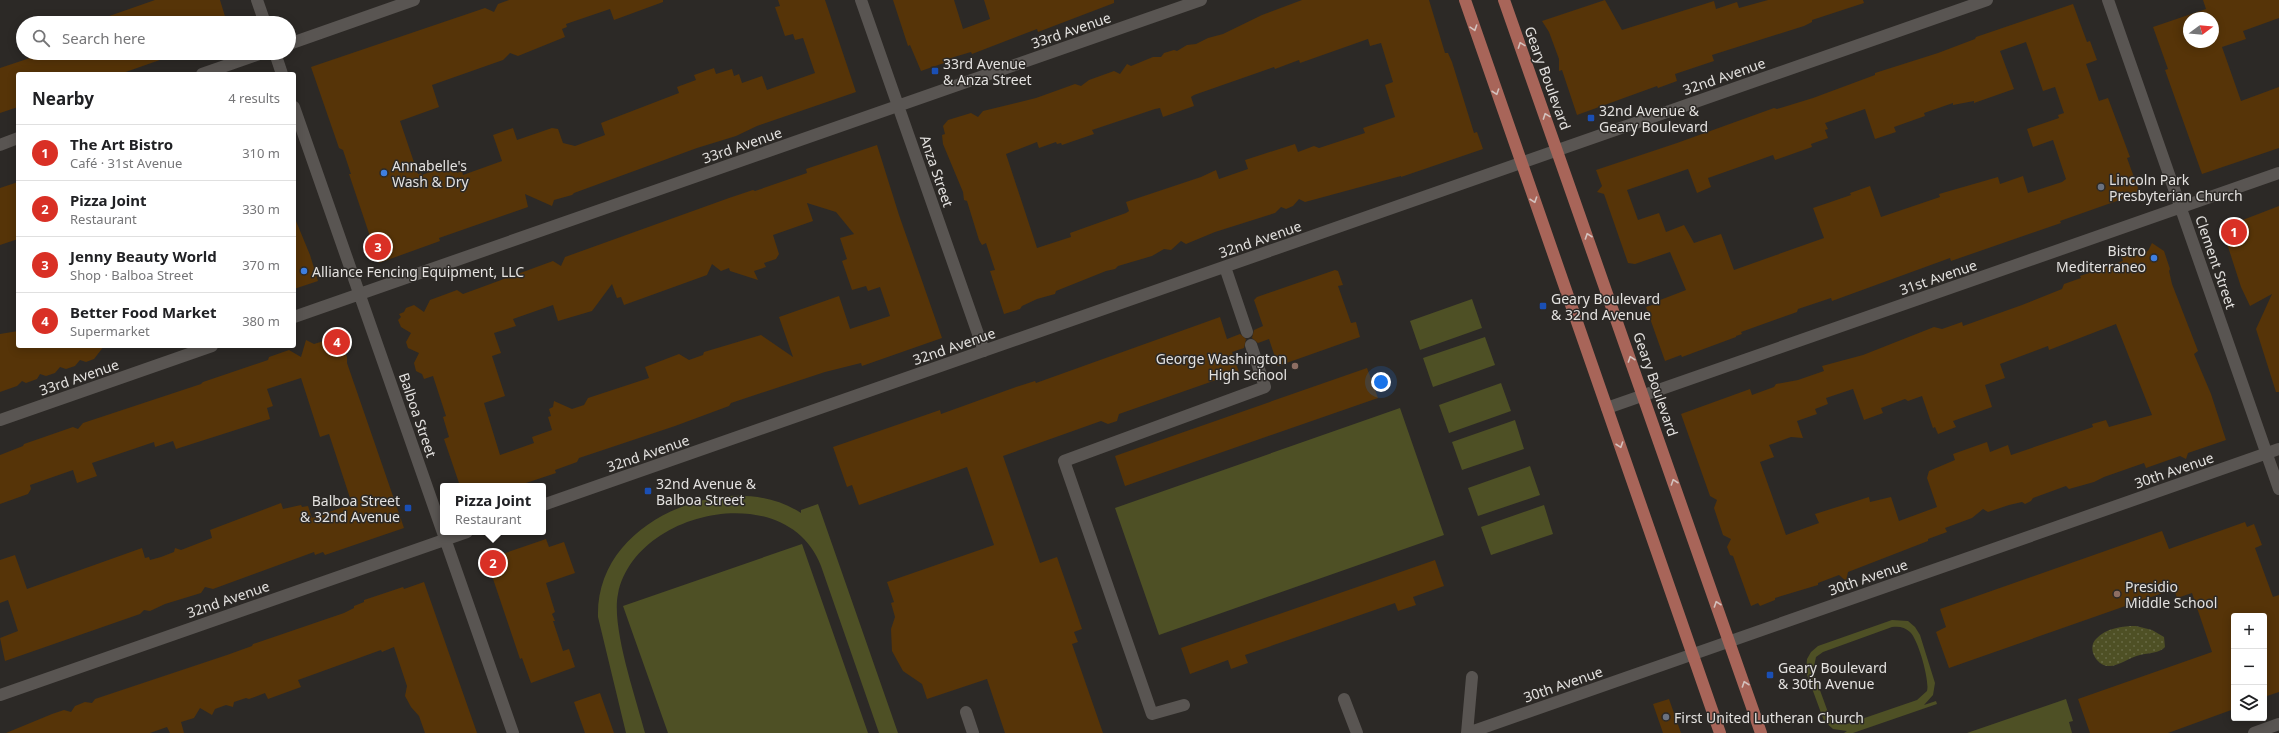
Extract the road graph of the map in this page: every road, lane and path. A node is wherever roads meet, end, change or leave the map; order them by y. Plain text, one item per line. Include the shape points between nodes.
1 (257, 0) edge
2 (414, 0) edge
3 (861, 0) edge
4 (1201, 0) edge
5 (1465, 0) edge
6 (1504, 0) edge
7 (1987, 0) edge
8 (2108, 0) edge
9 (263, 16) edge
10 (296, 42) edge
11 (242, 60) edge
12 (277, 60) edge
13 (208, 72) edge
14 (281, 72) edge
15 (898, 106) junction
16 (296, 113) edge
17 (16, 139) edge
18 (0, 145) edge
19 (1558, 150) junction
20 (1521, 163) junction
21 (2279, 173) edge
22 (2181, 208) junction
23 (1225, 267) junction
24 (360, 294) junction
25 (296, 317) edge
26 (1247, 332) dead end
27 (1251, 345) dead end
28 (206, 348) edge
29 (984, 351) junction
30 (1644, 395) junction
31 (1607, 408) junction
32 (0, 420) edge
33 (2279, 449) edge
34 (2267, 454) junction
35 (2279, 489) edge
36 (546, 504) edge
37 (440, 523) edge
38 (444, 535) edge
39 (459, 535) edge
40 (446, 540) junction
41 (1730, 641) junction
42 (1693, 654) junction
43 (1472, 677) dead end
44 (0, 695) edge
45 (1344, 699) dead end
46 (1184, 705) dead end
47 (966, 712) dead end
48 (2279, 724) edge
49 (513, 733) edge
50 (973, 733) edge
51 (1358, 733) edge
52 (1467, 733) edge
53 (1720, 733) edge
54 (1761, 733) edge
55 (2254, 733) edge

1 - 9 street
2 - 10 street
3 - 15 street, Anza Street
4 - 15 street, 33rd Avenue
5 -> 20 main road
19 -> 6 main road, Geary Boulevard
7 - 19 street, 32nd Avenue
8 - 22 street, Clement Street
11 - 13 street
12 - 14 street
15 - 24 street, 33rd Avenue
15 - 29 street, Anza Street
16 - 24 street, Balboa Street
17 - 18 street
19 - 20 street, 32nd Avenue
30 -> 19 main road, Geary Boulevard
20 - 23 street, 32nd Avenue
20 -> 31 main road
21 - 22 street, 31st Avenue
22 - 30 street, 31st Avenue
22 - 34 street, Clement Street
23 - 26 street
23 - 29 street, 32nd Avenue
24 - 25 street, 33rd Avenue
24 - 37 street, Balboa Street
27 - 46 street via 1265,387 1064,461 1152,714
28 - 32 street, 33rd Avenue
29 - 36 street, 32nd Avenue
30 - 31 street, 31st Avenue
41 -> 30 main road, Geary Boulevard
31 -> 42 main road
33 - 34 street, 30th Avenue
34 - 35 street, Clement Street
34 - 41 street, 30th Avenue
38 - 40 street, Balboa Street
39 - 40 street, 32nd Avenue
40 - 44 street, 32nd Avenue
40 - 49 street, Balboa Street
41 - 42 street, 30th Avenue
54 -> 41 main road, Geary Boulevard
42 - 52 street, 30th Avenue
42 - 53 main road
43 - 52 street
45 - 51 street
47 - 50 street
48 - 55 street

